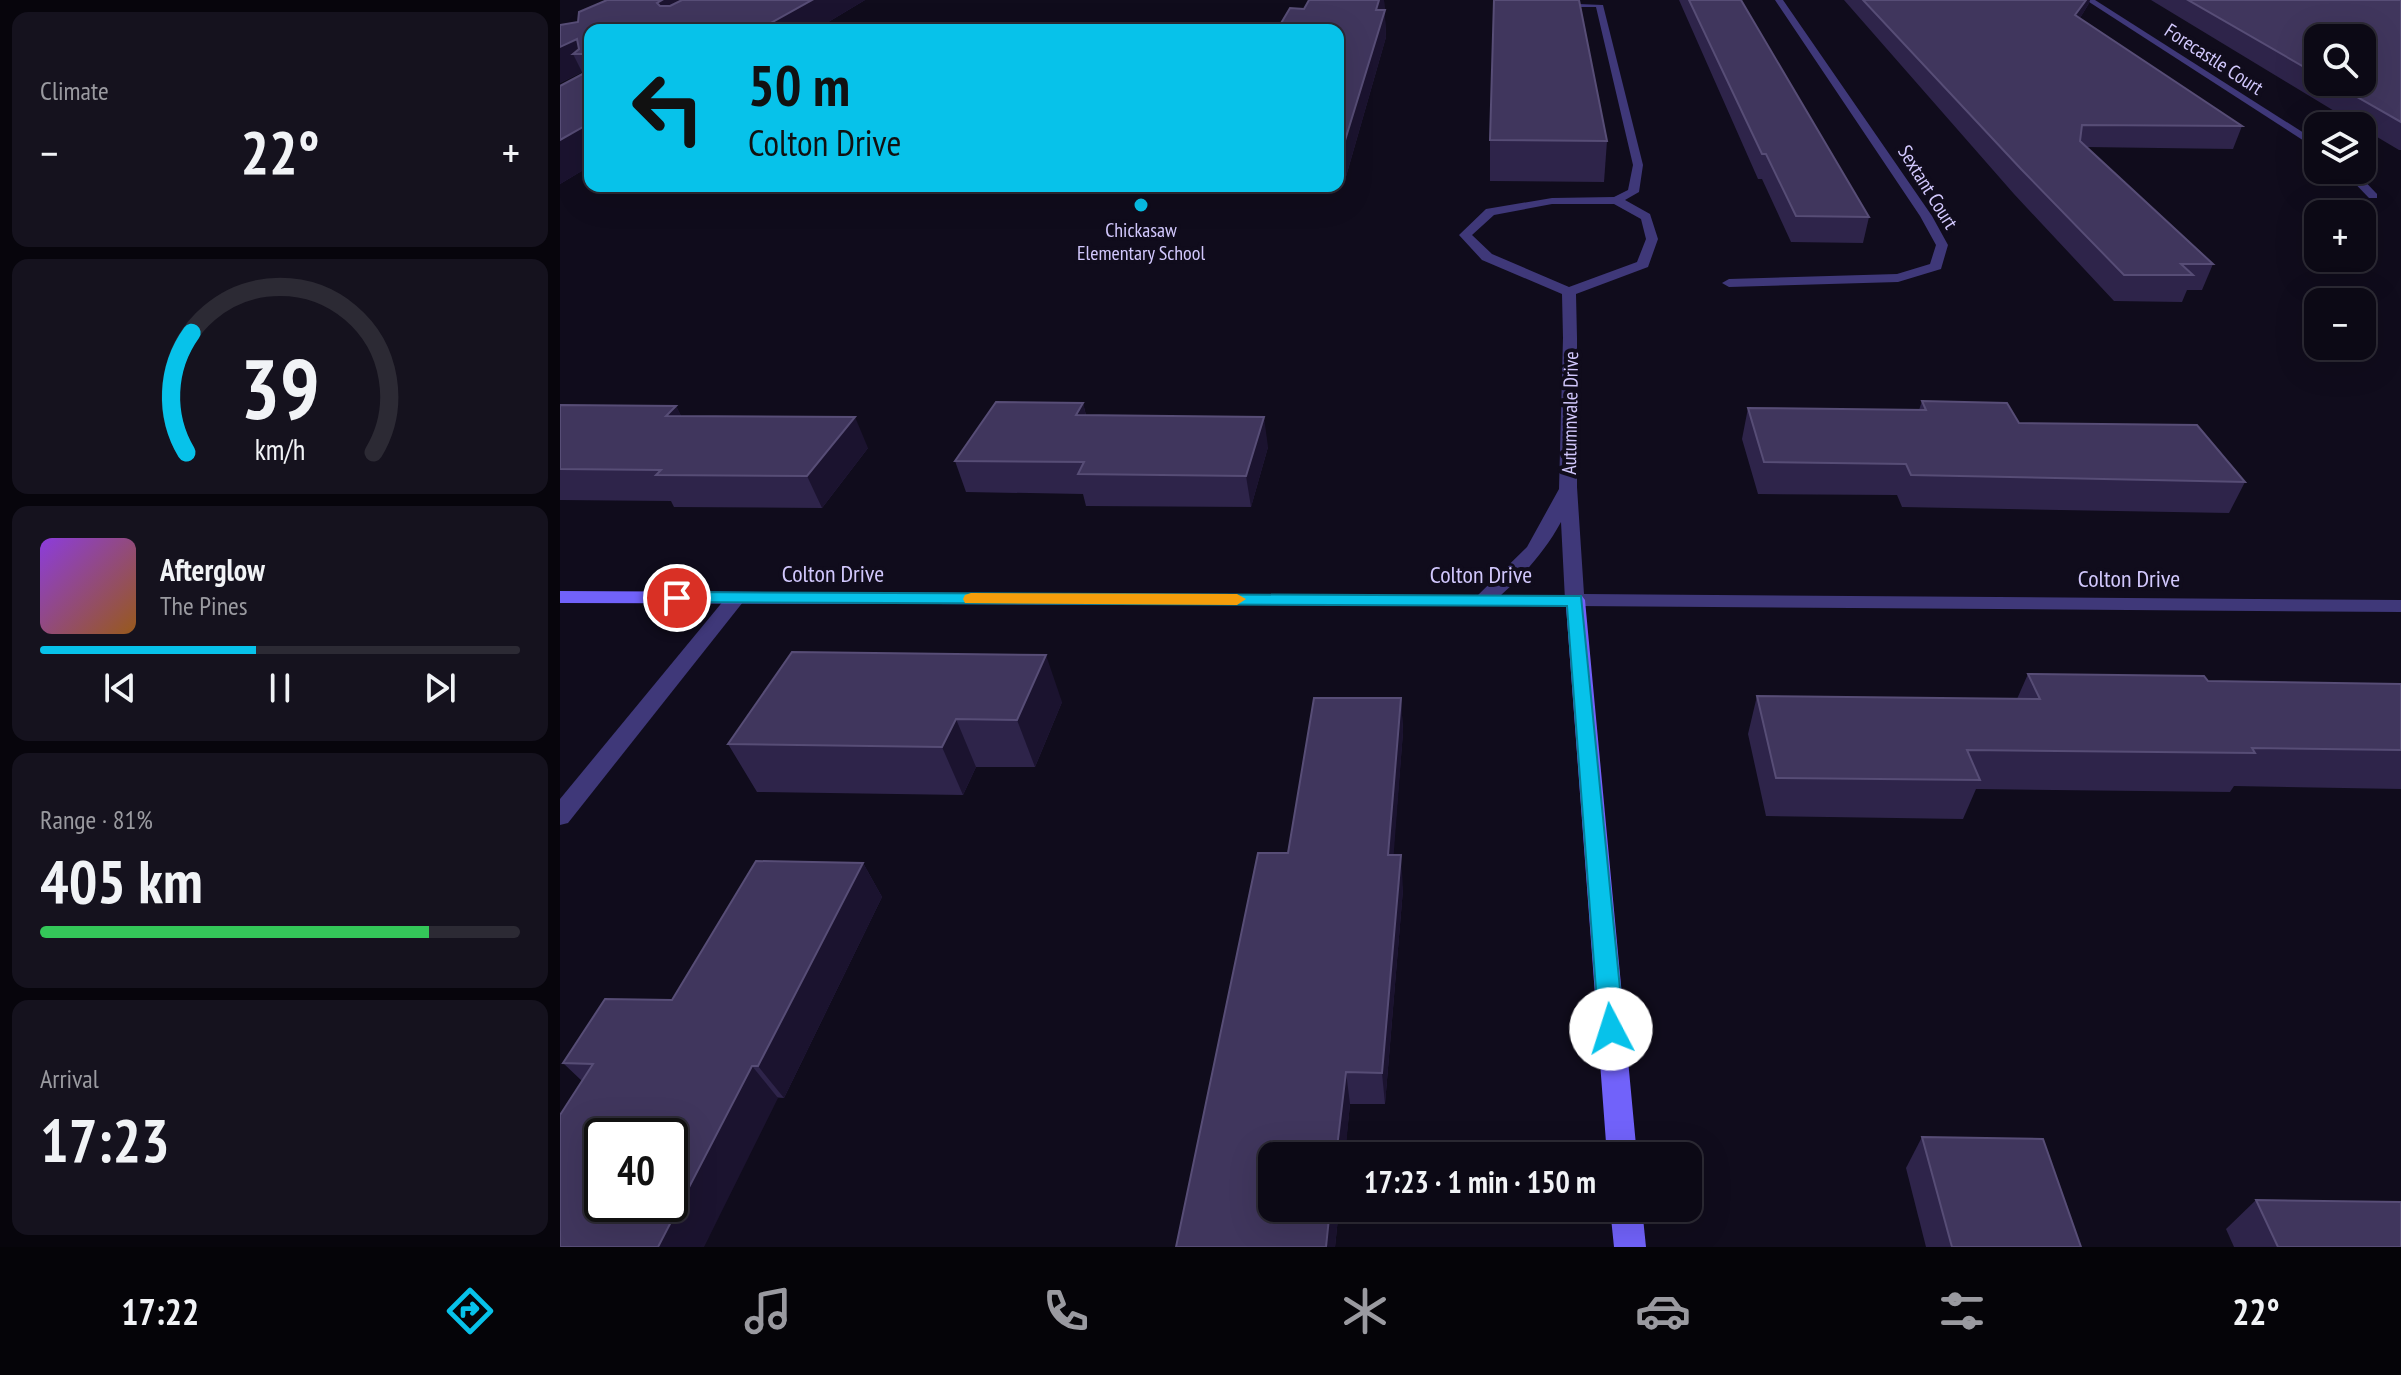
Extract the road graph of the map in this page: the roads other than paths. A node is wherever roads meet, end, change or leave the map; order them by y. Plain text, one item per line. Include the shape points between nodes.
1 (1779, 0) edge
2 (2090, 0) edge
3 (1543, 5) edge
4 (2304, 138) edge
5 (2361, 184) edge
6 (2373, 196) dead end
7 (1616, 200) junction
8 (1729, 283) dead end
9 (1569, 292) junction
10 (1568, 487) junction
11 (560, 597) edge
12 (736, 598) junction
13 (1484, 600) junction
14 (1575, 600) junction
15 (2401, 606) edge
16 (560, 816) edge
17 (1621, 1142) edge
18 (1627, 1222) edge
19 (1630, 1247) edge

1 - 8 street, Sextant Court via 1942,245 1936,266 1898,278
2 - 4 street, Forecastle Court
3 - 7 street via 1599,5 1638,165 1633,192
5 - 6 street
7 - 9 street via 1646,217 1652,239 1643,264
7 - 9 street via 1552,201 1490,212 1465,235 1487,257
9 - 10 street, Autumnvale Drive
10 - 13 street, Autumnvale Drive via 1548,534 1516,573
10 - 14 street, Autumnvale Drive
11 - 12 street, Colton Drive
12 - 13 street, Colton Drive
12 - 16 street
13 - 14 street, Colton Drive
14 - 15 street, Colton Drive
14 - 17 street, Autumnvale Drive
18 - 19 street

